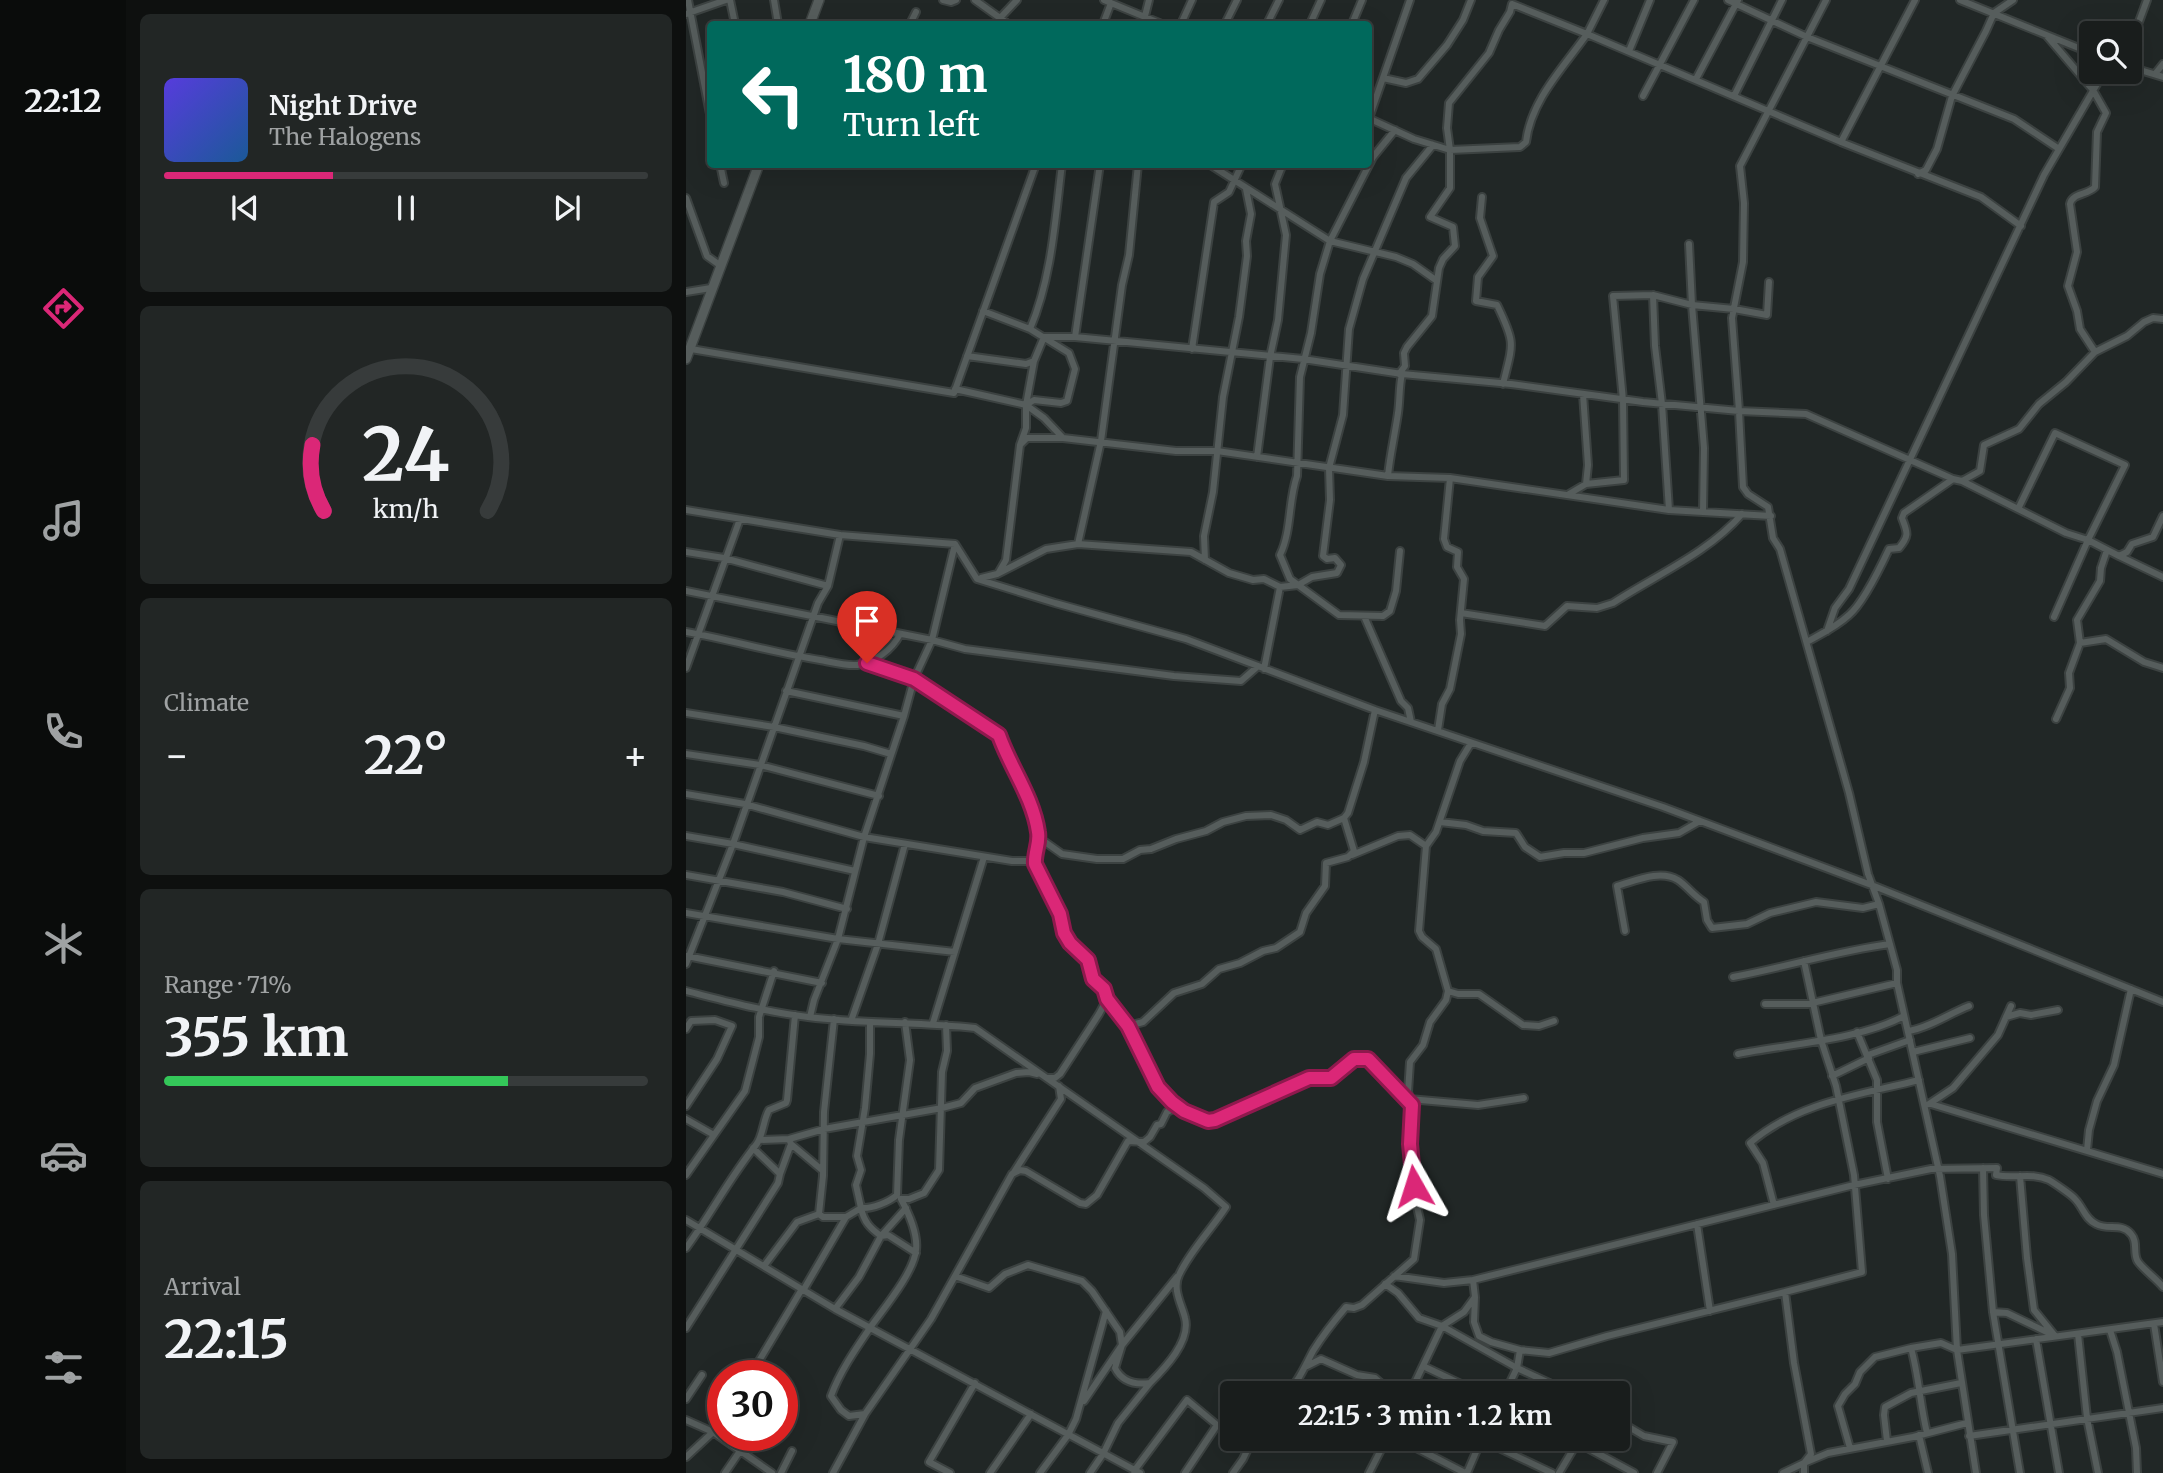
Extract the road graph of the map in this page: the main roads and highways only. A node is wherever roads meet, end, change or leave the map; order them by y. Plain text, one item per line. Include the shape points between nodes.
1 (820, 0) edge
2 (811, 21) edge
3 (758, 168) edge
4 (686, 359) edge

1 - 2 main road
3 - 4 main road

